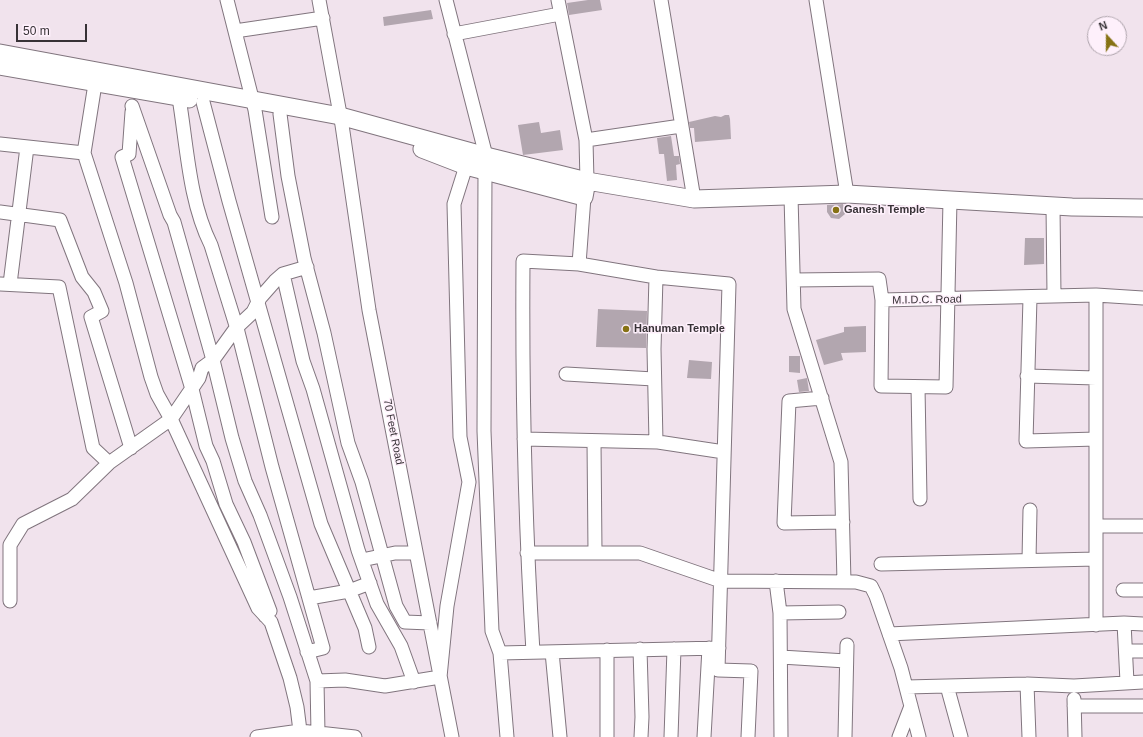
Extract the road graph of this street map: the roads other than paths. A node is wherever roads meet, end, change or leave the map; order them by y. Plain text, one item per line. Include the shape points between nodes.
1 (227, 0) edge
2 (319, 0) edge
3 (446, 0) edge
4 (558, 0) edge
5 (661, 0) edge
6 (816, 0) edge
7 (560, 14) junction
8 (323, 18) junction
9 (235, 31) junction
10 (454, 34) junction
11 (0, 53) edge
12 (0, 66) edge
13 (95, 84) junction
14 (132, 98) junction
15 (179, 98) junction
16 (203, 102) junction
17 (253, 104) junction
18 (280, 114) junction
19 (341, 121) junction
20 (682, 126) junction
21 (586, 140) junction
22 (0, 144) edge
23 (27, 147) junction
24 (84, 153) junction
25 (485, 163) junction
26 (466, 166) junction
27 (585, 189) junction
28 (847, 194) junction
29 (791, 196) junction
30 (694, 199) junction
31 (950, 200) junction
32 (1053, 206) junction
33 (1143, 208) edge
34 (0, 212) edge
35 (20, 215) junction
36 (272, 217) dead end
37 (580, 264) junction
38 (307, 267) junction
39 (283, 274) junction
40 (656, 277) junction
41 (794, 280) junction
42 (5, 284) edge
43 (1054, 296) junction
44 (1096, 296) junction
45 (1030, 298) junction
46 (1143, 298) edge
47 (882, 300) junction
48 (948, 300) junction
49 (258, 303) junction
50 (236, 328) junction
51 (213, 360) junction
52 (566, 374) dead end
53 (1027, 376) junction
54 (1096, 378) junction
55 (654, 379) junction
56 (918, 387) junction
57 (192, 389) junction
58 (822, 398) junction
59 (171, 419) junction
60 (524, 439) junction
61 (1096, 439) junction
62 (594, 441) junction
63 (656, 442) junction
64 (131, 448) junction
65 (724, 452) junction
66 (109, 463) junction
67 (920, 499) dead end
68 (1030, 510) dead end
69 (843, 522) junction
70 (1097, 526) junction
71 (1143, 526) edge
72 (595, 552) junction
73 (416, 553) junction
74 (527, 553) junction
75 (383, 556) junction
76 (1096, 559) junction
77 (362, 560) junction
78 (1029, 560) junction
79 (881, 564) dead end
80 (721, 581) junction
81 (776, 581) junction
82 (844, 582) junction
83 (370, 583) junction
84 (1123, 590) dead end
85 (1143, 590) edge
86 (349, 591) junction
87 (308, 598) junction
88 (10, 601) dead end
89 (839, 612) dead end
90 (780, 613) junction
91 (265, 616) junction
92 (1124, 623) junction
93 (430, 624) junction
94 (1143, 624) edge
95 (1096, 625) junction
96 (889, 634) junction
97 (847, 645) dead end
98 (369, 647) dead end
99 (714, 648) junction
100 (674, 649) junction
101 (607, 650) junction
102 (640, 650) junction
103 (1126, 651) junction
104 (1143, 651) edge
105 (307, 652) junction
106 (533, 652) junction
107 (552, 652) junction
108 (500, 653) junction
109 (780, 657) junction
110 (846, 661) junction
111 (440, 677) junction
112 (317, 681) junction
113 (414, 682) junction
114 (1127, 682) junction
115 (1143, 682) edge
116 (1027, 684) junction
117 (947, 686) junction
118 (1074, 686) junction
119 (906, 687) junction
120 (911, 706) junction
121 (1074, 706) junction
122 (1143, 706) edge
123 (300, 731) junction
124 (318, 733) junction
125 (257, 737) edge
126 (355, 737) edge
127 (452, 737) edge
128 (507, 737) edge
129 (560, 737) edge
130 (607, 737) edge
131 (641, 737) edge
132 (671, 737) edge
133 (704, 737) edge
134 (748, 737) edge
135 (781, 737) edge
136 (845, 737) edge
137 (899, 737) edge
138 (919, 737) edge
139 (961, 737) edge
140 (1029, 737) edge
141 (1075, 737) edge

1 - 9 street
2 - 8 street, 70 Feet Road
3 - 10 street
4 - 7 street
5 - 20 street
6 - 28 street
7 - 10 street
7 - 21 street
8 - 9 street
8 - 19 street, 70 Feet Road
9 - 17 street
10 - 25 street
11 - 17 main road
12 - 13 main road
13 - 14 main road
13 - 24 street
14 - 15 main road
14 - 51 street via 174,222
14 - 57 street via 129,154 122,157
15 - 16 main road
15 - 50 street via 190,177
16 - 17 main road
16 - 49 street
17 - 18 main road
17 - 19 main road
17 - 36 street
18 - 19 main road
18 - 38 street via 288,176
19 - 25 main road
19 - 26 main road
19 - 73 street, 70 Feet Road via 369,310
20 - 21 street
20 - 30 street
21 - 27 street
22 - 23 street
23 - 24 street
23 - 35 street
24 - 59 street via 126,284 151,377
25 - 26 main road
25 - 27 main road
25 - 108 street via 484,431 492,631
26 - 111 street via 454,204 460,437 469,482 447,606
27 - 30 main road
27 - 37 street
28 - 29 main road
28 - 31 main road
29 - 30 main road
29 - 41 street
31 - 32 main road
31 - 48 street
32 - 33 main road
32 - 43 street
34 - 35 street
35 - 42 street
35 - 64 street via 60,220 82,277 94,292 102,312 91,317
37 - 40 street
37 - 60 street via 523,261
38 - 39 street
38 - 75 street via 348,443
39 - 49 street
39 - 77 street via 303,361
40 - 55 street
40 - 65 street via 730,284
41 - 47 street, M.I.D.C. Road via 879,279
41 - 58 street via 794,309
42 - 66 street via 59,287 93,448
43 - 44 street, M.I.D.C. Road
43 - 45 street, M.I.D.C. Road
44 - 46 street, M.I.D.C. Road
44 - 54 street
45 - 48 street, M.I.D.C. Road
45 - 53 street
47 - 48 street, M.I.D.C. Road
47 - 56 street via 881,386
48 - 56 street via 946,387
49 - 50 street via 253,312
49 - 86 street via 321,524
50 - 51 street
50 - 87 street
51 - 57 street via 202,368
51 - 105 street via 245,481 263,523
52 - 55 street
53 - 54 street
53 - 61 street via 1026,441
54 - 61 street
55 - 63 street
56 - 67 street
57 - 59 street
57 - 91 street via 206,446 226,504 244,542 270,611
58 - 69 street via 841,462
58 - 69 street via 789,400 784,523
59 - 64 street
59 - 91 street via 258,608
60 - 62 street
60 - 74 street
61 - 70 street
62 - 63 street
62 - 72 street
63 - 65 street
64 - 66 street
65 - 80 street
66 - 88 street via 72,499 23,524 10,545
68 - 78 street
69 - 82 street
70 - 71 street
70 - 76 street
72 - 74 street
72 - 80 street via 640,553
73 - 75 street
73 - 93 street, 70 Feet Road
74 - 106 street
75 - 77 street
75 - 93 street via 396,606 405,622
76 - 78 street
76 - 95 street
77 - 83 street
78 - 79 street
80 - 81 street
80 - 99 street
81 - 82 street
81 - 90 street
82 - 96 street via 871,586
83 - 86 street
83 - 113 street via 377,604 401,646
84 - 85 street
86 - 87 street
86 - 98 street via 365,628
87 - 105 street via 323,648
89 - 90 street
90 - 109 street
91 - 123 street via 271,622 290,678 298,707
92 - 94 street
92 - 95 street
92 - 103 street
93 - 111 street, 70 Feet Road
95 - 96 street
96 - 119 street
97 - 110 street
99 - 100 street
99 - 133 street
99 - 134 street via 718,670 751,671
100 - 102 street
100 - 132 street
101 - 102 street
101 - 107 street
101 - 130 street
102 - 131 street
103 - 104 street
103 - 114 street
105 - 112 street
106 - 107 street
106 - 108 street
107 - 129 street
108 - 128 street
109 - 110 street
109 - 135 street
110 - 136 street
111 - 113 street
111 - 127 street, 70 Feet Road
112 - 113 street via 345,680 385,686
112 - 124 street
114 - 115 street
114 - 118 street
116 - 117 street
116 - 118 street
116 - 140 street
117 - 119 street
117 - 139 street
118 - 121 street
119 - 120 street
120 - 137 street
120 - 138 street
121 - 122 street
121 - 141 street
123 - 124 street
123 - 125 street
124 - 126 street

